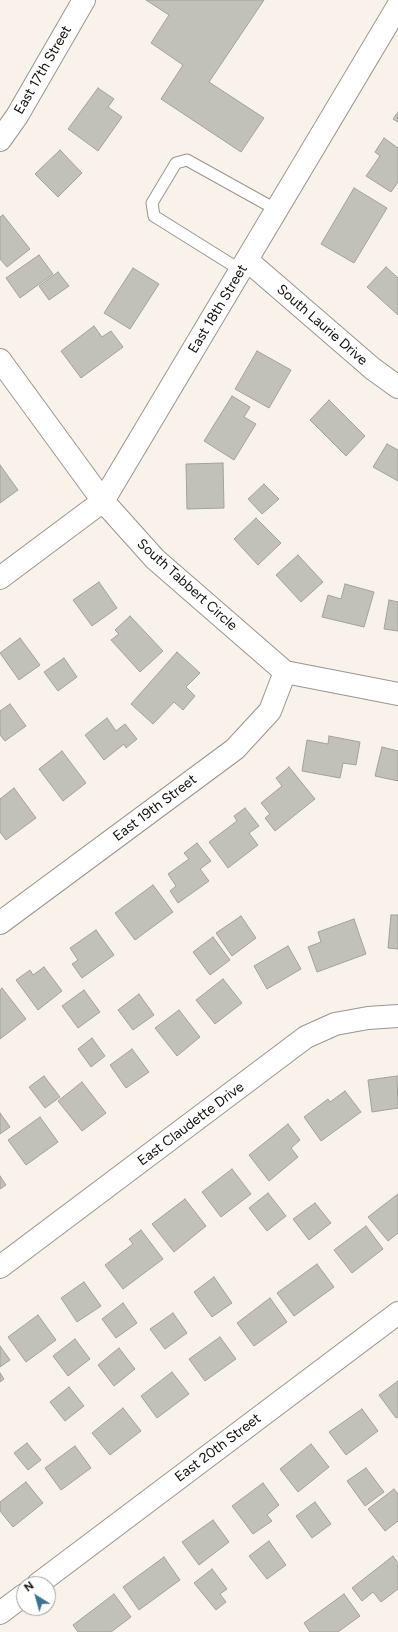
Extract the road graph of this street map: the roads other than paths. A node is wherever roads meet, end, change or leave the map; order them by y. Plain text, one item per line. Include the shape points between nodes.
1 (84, 0) edge
2 (398, 6) edge
3 (0, 140) edge
4 (277, 210) junction
5 (245, 266) junction
6 (0, 360) edge
7 (398, 387) edge
8 (103, 501) junction
9 (0, 578) edge
10 (285, 672) junction
11 (398, 694) edge
12 (0, 923) edge
13 (398, 1016) edge
14 (0, 1267) edge
15 (398, 1313) edge
16 (49, 1576) edge
17 (16, 1601) edge
18 (0, 1613) edge

1 - 3 street, East 17th Street via 17,116
2 - 4 street, East 18th Street
4 - 5 street, East 18th Street
4 - 5 lane via 188,160 176,163 152,203 154,216
5 - 7 street, South Laurie Drive
5 - 8 street, East 18th Street
6 - 8 street, South Tabbert Circle
8 - 9 street, East 18th Street
8 - 10 street, South Tabbert Circle via 155,559
10 - 11 street, South Tabbert Circle
10 - 12 street, East 19th Street via 270,711 235,749
13 - 14 street, East Claudette Drive via 335,1024 306,1037
15 - 16 street, East 20th Street
17 - 18 street

